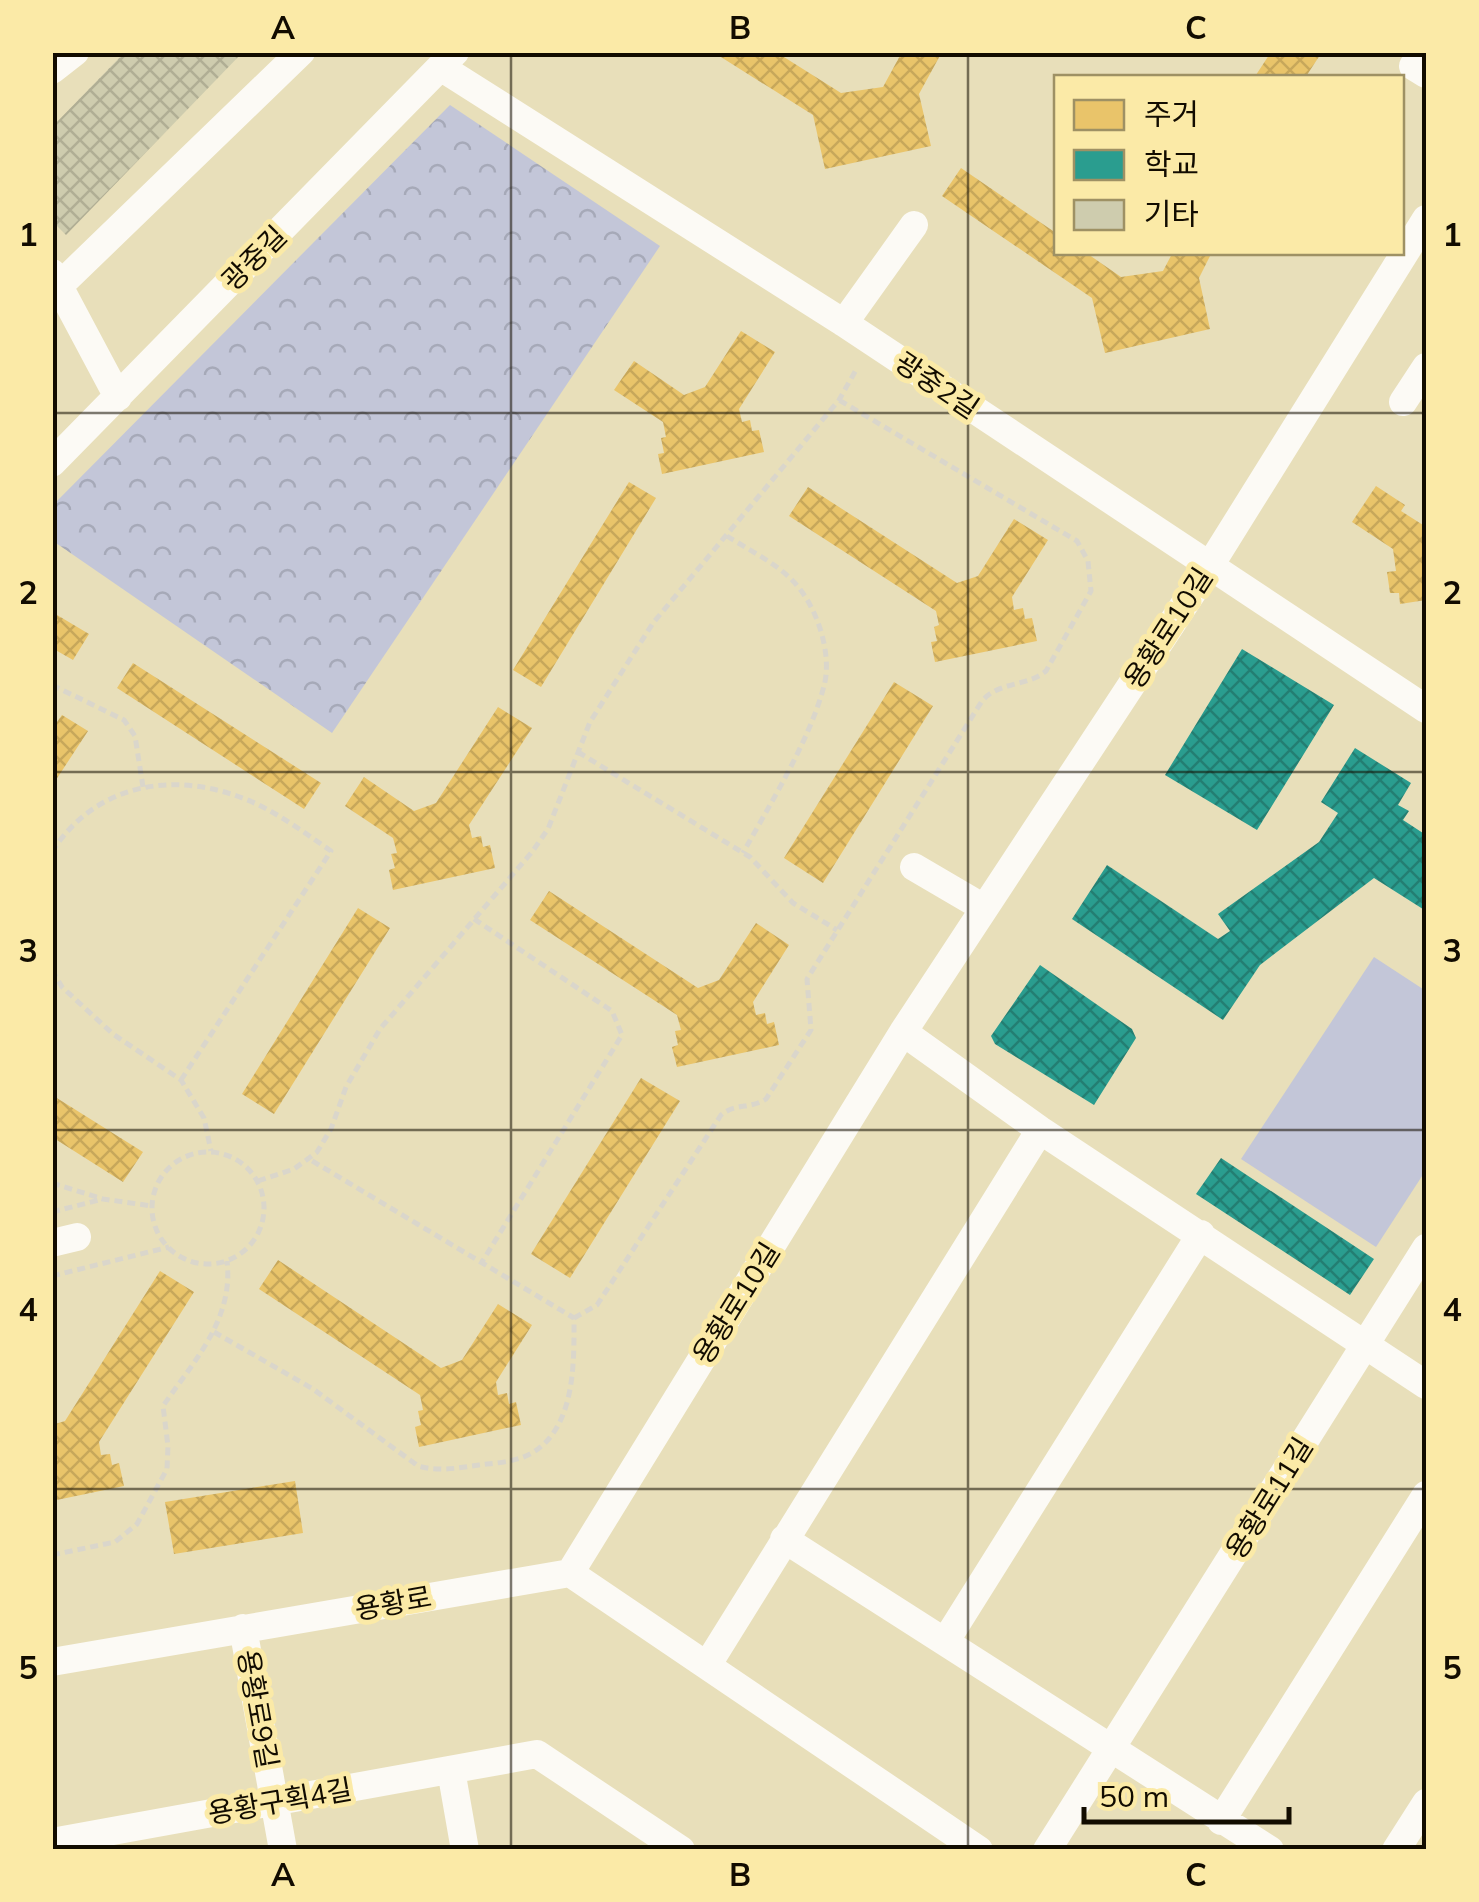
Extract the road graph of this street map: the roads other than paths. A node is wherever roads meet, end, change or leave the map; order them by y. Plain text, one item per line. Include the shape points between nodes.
1 (76, 52) edge
2 (300, 52) edge
3 (449, 60) edge
4 (52, 70) edge
5 (1426, 219) edge
6 (914, 225) dead end
7 (1404, 254) edge
8 (1403, 255) edge
9 (56, 280) edge
10 (844, 323) junction
11 (1426, 367) edge
12 (118, 396) junction
13 (1404, 402) dead end
14 (52, 463) edge
15 (1209, 566) junction
16 (1426, 709) edge
17 (914, 867) dead end
18 (984, 908) junction
19 (902, 1032) junction
20 (1040, 1130) junction
21 (1201, 1234) junction
22 (1426, 1248) edge
23 (1367, 1343) junction
24 (1426, 1385) edge
25 (1426, 1495) edge
26 (784, 1539) junction
27 (570, 1573) junction
28 (243, 1628) junction
29 (946, 1642) junction
30 (52, 1662) edge
31 (708, 1664) junction
32 (1111, 1749) junction
33 (451, 1770) junction
34 (274, 1802) junction
35 (1426, 1803) edge
36 (1222, 1820) junction
37 (111, 1841) edge
38 (52, 1842) edge
39 (680, 1849) edge
40 (283, 1850) edge
41 (465, 1850) edge
42 (978, 1850) edge
43 (1047, 1850) edge
44 (1270, 1850) edge
45 (1396, 1850) edge

1 - 4 street
2 - 9 street
3 - 10 street, 광중2길
3 - 12 street, 광중길
5 - 7 street, 용황로10길
6 - 10 street
8 - 15 street, 용황로10길
9 - 12 street
10 - 15 street, 광중2길
11 - 13 street
12 - 14 street, 광중길
15 - 16 street, 광중2길
15 - 18 street, 용황로10길
17 - 18 street
18 - 19 street, 용황로10길
19 - 20 street
19 - 27 street, 용황로10길
20 - 21 street
20 - 26 street
21 - 23 street
21 - 29 street
22 - 23 street, 용황로11길
23 - 24 street
23 - 32 street, 용황로11길
25 - 36 street
26 - 29 street
26 - 31 street
27 - 28 street, 용황로
27 - 31 street
28 - 30 street, 용황로
28 - 34 street, 용황로9길
29 - 32 street
31 - 42 street
32 - 36 street
32 - 43 street, 용황로11길
33 - 34 street, 용황구획4길
33 - 39 street, 용황구획4길 via 537,1754
33 - 41 street
34 - 37 street, 용황구획4길
34 - 40 street, 용황로9길
35 - 45 street
36 - 44 street
37 - 38 street, 용황구획4길

